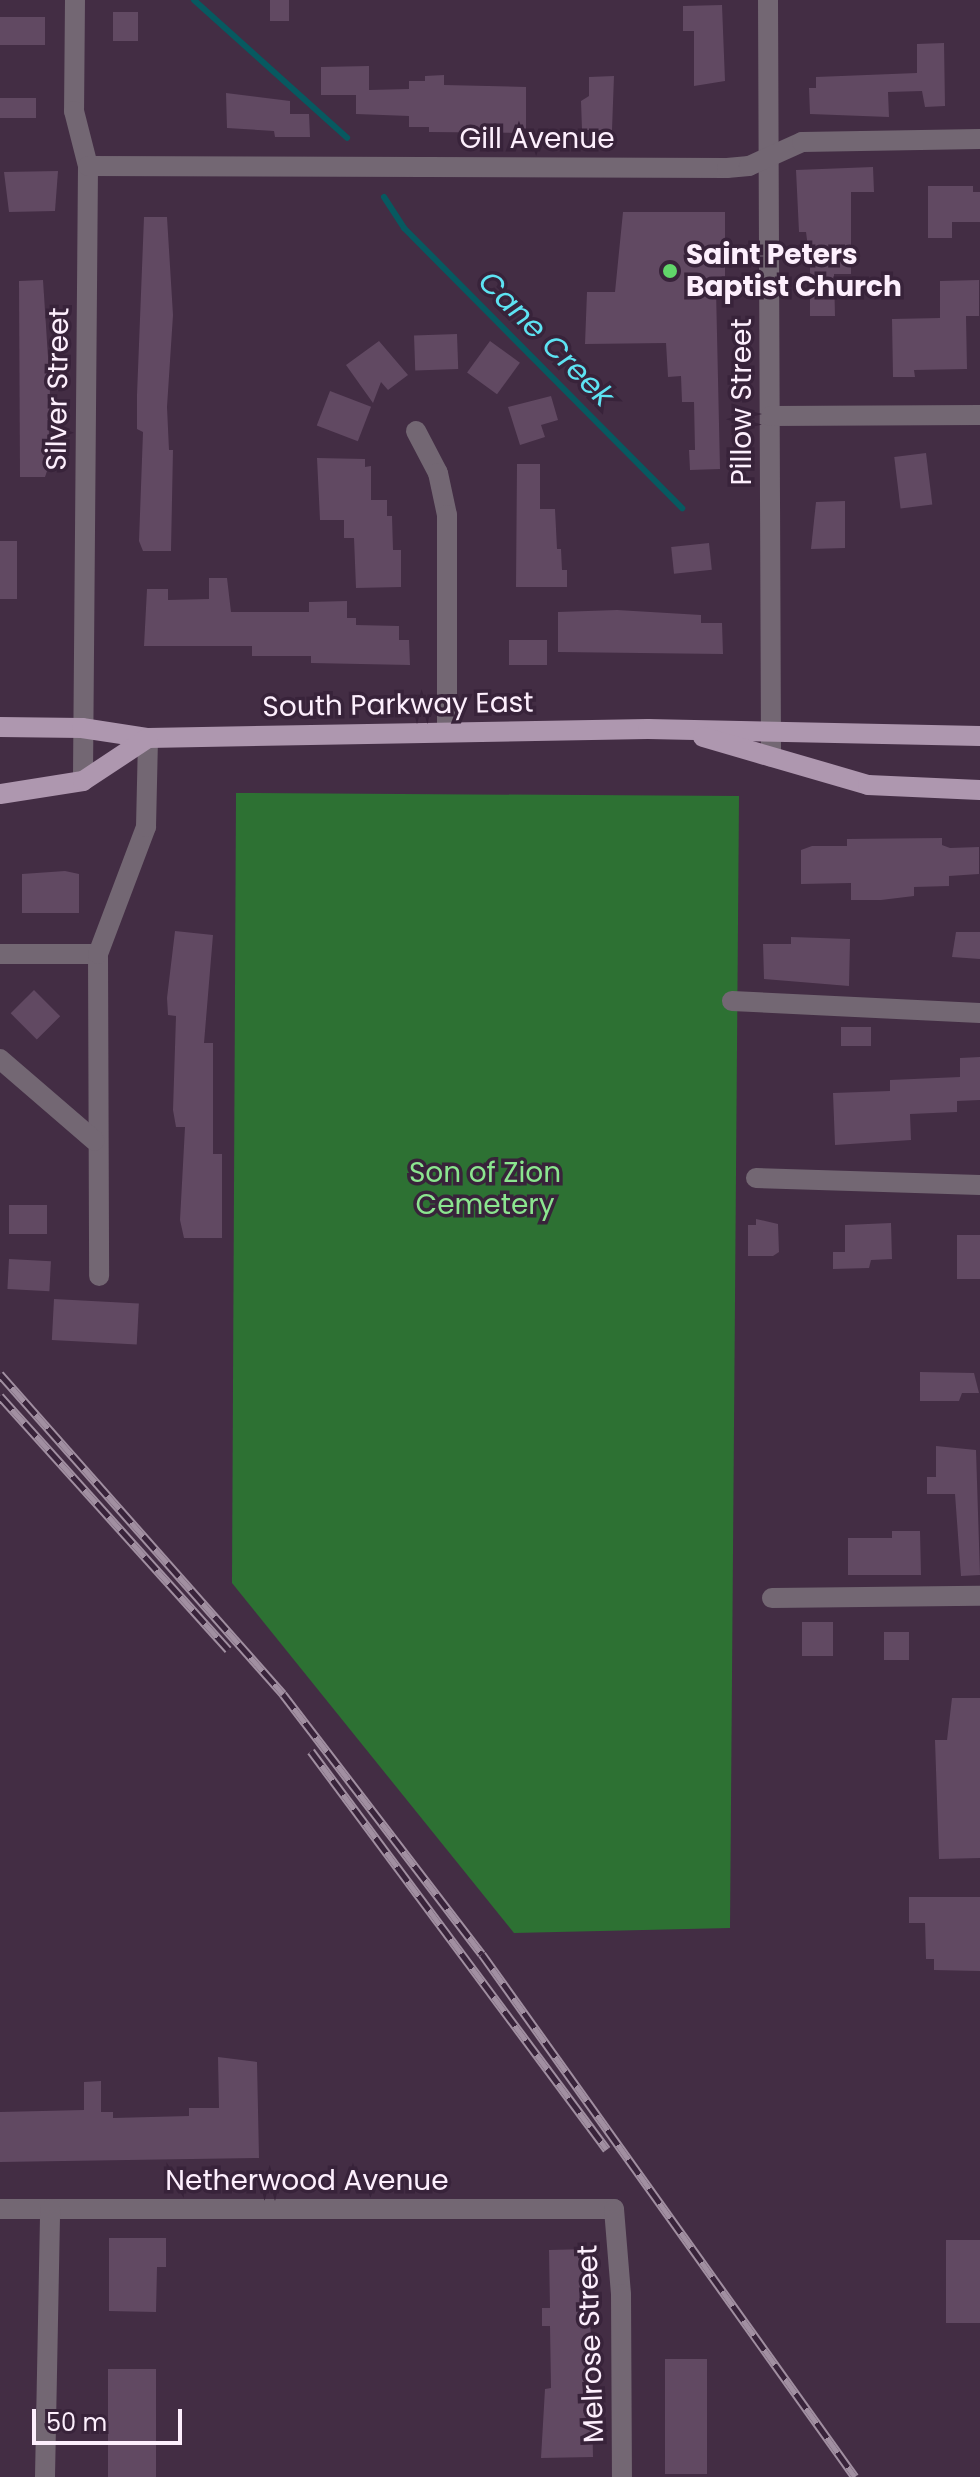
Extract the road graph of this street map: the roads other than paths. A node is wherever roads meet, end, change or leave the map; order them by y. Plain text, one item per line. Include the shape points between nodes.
1 (75, 0) edge
2 (768, 0) edge
3 (980, 139) edge
4 (769, 158) junction
5 (88, 166) junction
6 (980, 415) edge
7 (770, 416) junction
8 (416, 431) dead end
9 (0, 727) edge
10 (82, 728) junction
11 (648, 729) junction
12 (771, 730) junction
13 (447, 732) junction
14 (980, 736) edge
15 (148, 738) junction
16 (771, 757) junction
17 (83, 781) junction
18 (980, 790) edge
19 (0, 794) edge
20 (0, 954) edge
21 (98, 954) junction
22 (732, 1001) dead end
23 (980, 1013) edge
24 (0, 1059) edge
25 (95, 1141) junction
26 (756, 1178) dead end
27 (980, 1185) edge
28 (99, 1276) dead end
29 (980, 1596) edge
30 (772, 1598) dead end
31 (0, 2209) edge
32 (50, 2209) junction
33 (614, 2209) joint
34 (45, 2477) edge
35 (622, 2477) edge

1 - 5 street, Silver Street via 74,111
2 - 4 street, Pillow Street
3 - 4 street, Gill Avenue via 802,142
4 - 5 street, Gill Avenue via 727,168
4 - 7 street, Pillow Street
5 - 10 street, Silver Street
6 - 7 street
7 - 12 street, Pillow Street
8 - 13 street via 438,473 447,515
9 - 10 main road, South Parkway East
10 - 15 main road, South Parkway East
10 - 17 street, Silver Street
11 - 12 main road, South Parkway East
11 - 13 main road, South Parkway East
11 - 16 main road, South Parkway East via 713,739
12 - 14 main road, South Parkway East
12 - 16 street, Pillow Street
13 - 15 main road, South Parkway East
15 - 17 main road
15 - 21 street via 146,827
16 - 18 main road, South Parkway East via 878,786
17 - 19 main road
20 - 21 street
21 - 25 street
22 - 23 street
24 - 25 street
25 - 28 street
26 - 27 street
29 - 30 street
31 - 32 street, Netherwood Avenue
32 - 33 street, Netherwood Avenue
32 - 34 street
33 - 35 street, Melrose Street via 621,2294

